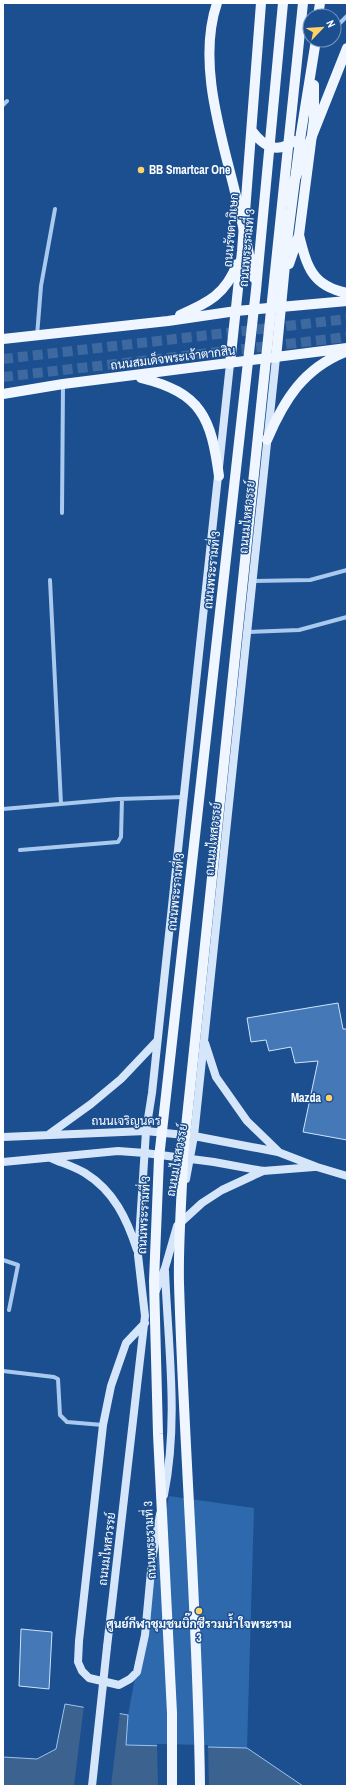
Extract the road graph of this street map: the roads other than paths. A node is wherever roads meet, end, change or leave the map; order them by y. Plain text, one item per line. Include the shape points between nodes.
1 (217, 3) edge
2 (261, 3) edge
3 (283, 3) edge
4 (303, 3) edge
5 (347, 48) edge
6 (315, 49) edge
7 (7, 101) dead end
8 (3, 105) edge
9 (252, 131) junction
10 (301, 133) junction
11 (289, 144) junction
12 (55, 209) dead end
13 (282, 212) junction
14 (299, 235) junction
15 (242, 251) junction
16 (284, 277) junction
17 (256, 290) junction
18 (347, 293) edge
19 (347, 301) edge
20 (280, 306) junction
21 (236, 310) junction
22 (168, 321) junction
23 (37, 336) junction
24 (3, 340) edge
25 (347, 350) edge
26 (276, 358) junction
27 (230, 364) junction
28 (134, 376) junction
29 (63, 384) junction
30 (3, 394) edge
31 (267, 440) junction
32 (219, 476) junction
33 (62, 514) dead end
34 (347, 570) edge
35 (50, 580) dead end
36 (252, 581) junction
37 (347, 617) edge
38 (248, 632) junction
39 (184, 797) junction
40 (122, 799) junction
41 (61, 804) junction
42 (3, 809) edge
43 (20, 850) dead end
44 (158, 1041) junction
45 (204, 1041) junction
46 (146, 1131) junction
47 (48, 1135) junction
48 (194, 1136) junction
49 (3, 1137) edge
50 (145, 1152) junction
51 (278, 1152) junction
52 (50, 1158) junction
53 (189, 1158) junction
54 (3, 1162) edge
55 (317, 1167) junction
56 (263, 1171) junction
57 (347, 1176) edge
58 (177, 1226) junction
59 (138, 1255) junction
60 (3, 1260) edge
61 (165, 1268) junction
62 (9, 1310) dead end
63 (145, 1320) junction
64 (3, 1371) edge
65 (103, 1425) junction
66 (92, 1786) edge
67 (172, 1786) edge
68 (200, 1786) edge

1 - 17 main road, bridge via 210,43 211,81
2 - 9 main road, ถนนรัชดาภิเษก
3 - 17 main road, ถนนพระรามที่ 3, bridge
4 - 11 main road, bridge
5 - 13 main road, bridge
6 - 10 main road
6 - 14 main road via 314,119
7 - 8 street
9 - 11 main road via 261,143 271,147 284,147
9 - 15 main road, ถนนรัชดาภิเษก
10 - 11 main road
10 - 16 main road
11 - 13 main road, bridge
12 - 23 street via 41,286
13 - 68 main road, bridge via 183,1156 179,1281 200,1713
14 - 16 main road
14 - 18 main road via 305,259 316,280 334,291
15 - 21 main road, ถนนรัชดาภิเษก
15 - 22 main road via 233,275 221,292 204,305
16 - 20 main road
17 - 67 main road, ถนนพระรามที่ 3, bridge via 159,1158 154,1281 158,1434 172,1713
19 - 20 main road
20 - 21 main road
20 - 26 main road
21 - 22 main road
21 - 27 main road, ถนนรัชดาภิเษก
22 - 23 main road
23 - 24 main road
25 - 26 main road, ถนนสมเด็จพระเจ้าตากสิน
25 - 31 main road via 320,366 296,387 277,416
26 - 27 main road, ถนนสมเด็จพระเจ้าตากสิน
26 - 31 main road, ถนนมไหสวรรย์
27 - 28 main road, ถนนสมเด็จพระเจ้าตากสิน
27 - 32 main road, ถนนมไหสวรรย์
28 - 29 main road, ถนนสมเด็จพระเจ้าตากสิน
28 - 32 main road via 162,383 194,403 206,418 214,442
29 - 30 main road, ถนนสมเด็จพระเจ้าตากสิน
29 - 33 street
31 - 36 main road, ถนนมไหสวรรย์
32 - 39 main road, ถนนมไหสวรรย์
34 - 36 street via 310,580
35 - 41 street
36 - 38 main road, ถนนมไหสวรรย์
37 - 38 street via 298,630
38 - 45 main road, ถนนมไหสวรรย์
39 - 40 street
39 - 44 main road, ถนนมไหสวรรย์
40 - 41 street
40 - 43 street via 121,837 118,842
41 - 42 street
44 - 46 main road, ถนนมไหสวรรย์
44 - 47 main road via 121,1079
45 - 48 main road, ถนนมไหสวรรย์
45 - 51 main road via 216,1076 247,1121
46 - 47 main road, ถนนเจริญนคร
46 - 48 main road, ถนนเจริญนคร
46 - 50 main road, ถนนมไหสวรรย์
47 - 49 main road, ถนนเจริญนคร
48 - 51 main road, ถนนเจริญนคร
48 - 53 main road, ถนนมไหสวรรย์
50 - 52 main road, ถนนเจริญนคร via 114,1151
50 - 53 main road, ถนนเจริญนคร
50 - 59 main road, ถนนมไหสวรรย์
51 - 55 main road, ถนนเจริญนคร
52 - 54 main road, ถนนเจริญนคร
52 - 59 main road via 85,1173 104,1187 129,1226
53 - 56 main road, ถนนเจริญนคร
53 - 58 main road, ถนนมไหสวรรย์
55 - 56 main road, ถนนเจริญนคร
55 - 57 main road, ถนนเจริญนคร
56 - 58 main road via 216,1194
58 - 61 main road, ถนนมไหสวรรย์
59 - 63 main road, ถนนมไหสวรรย์
60 - 62 street via 18,1265
61 - 63 main road, ถนนมไหสวรรย์
61 - 65 main road via 172,1381 170,1454 152,1560 145,1635 137,1672 119,1685 89,1678 78,1662
63 - 65 main road via 126,1343 111,1386
63 - 66 main road, ถนนมไหสวรรย์, bridge
64 - 65 street via 58,1379 60,1415 63,1419 67,1422

